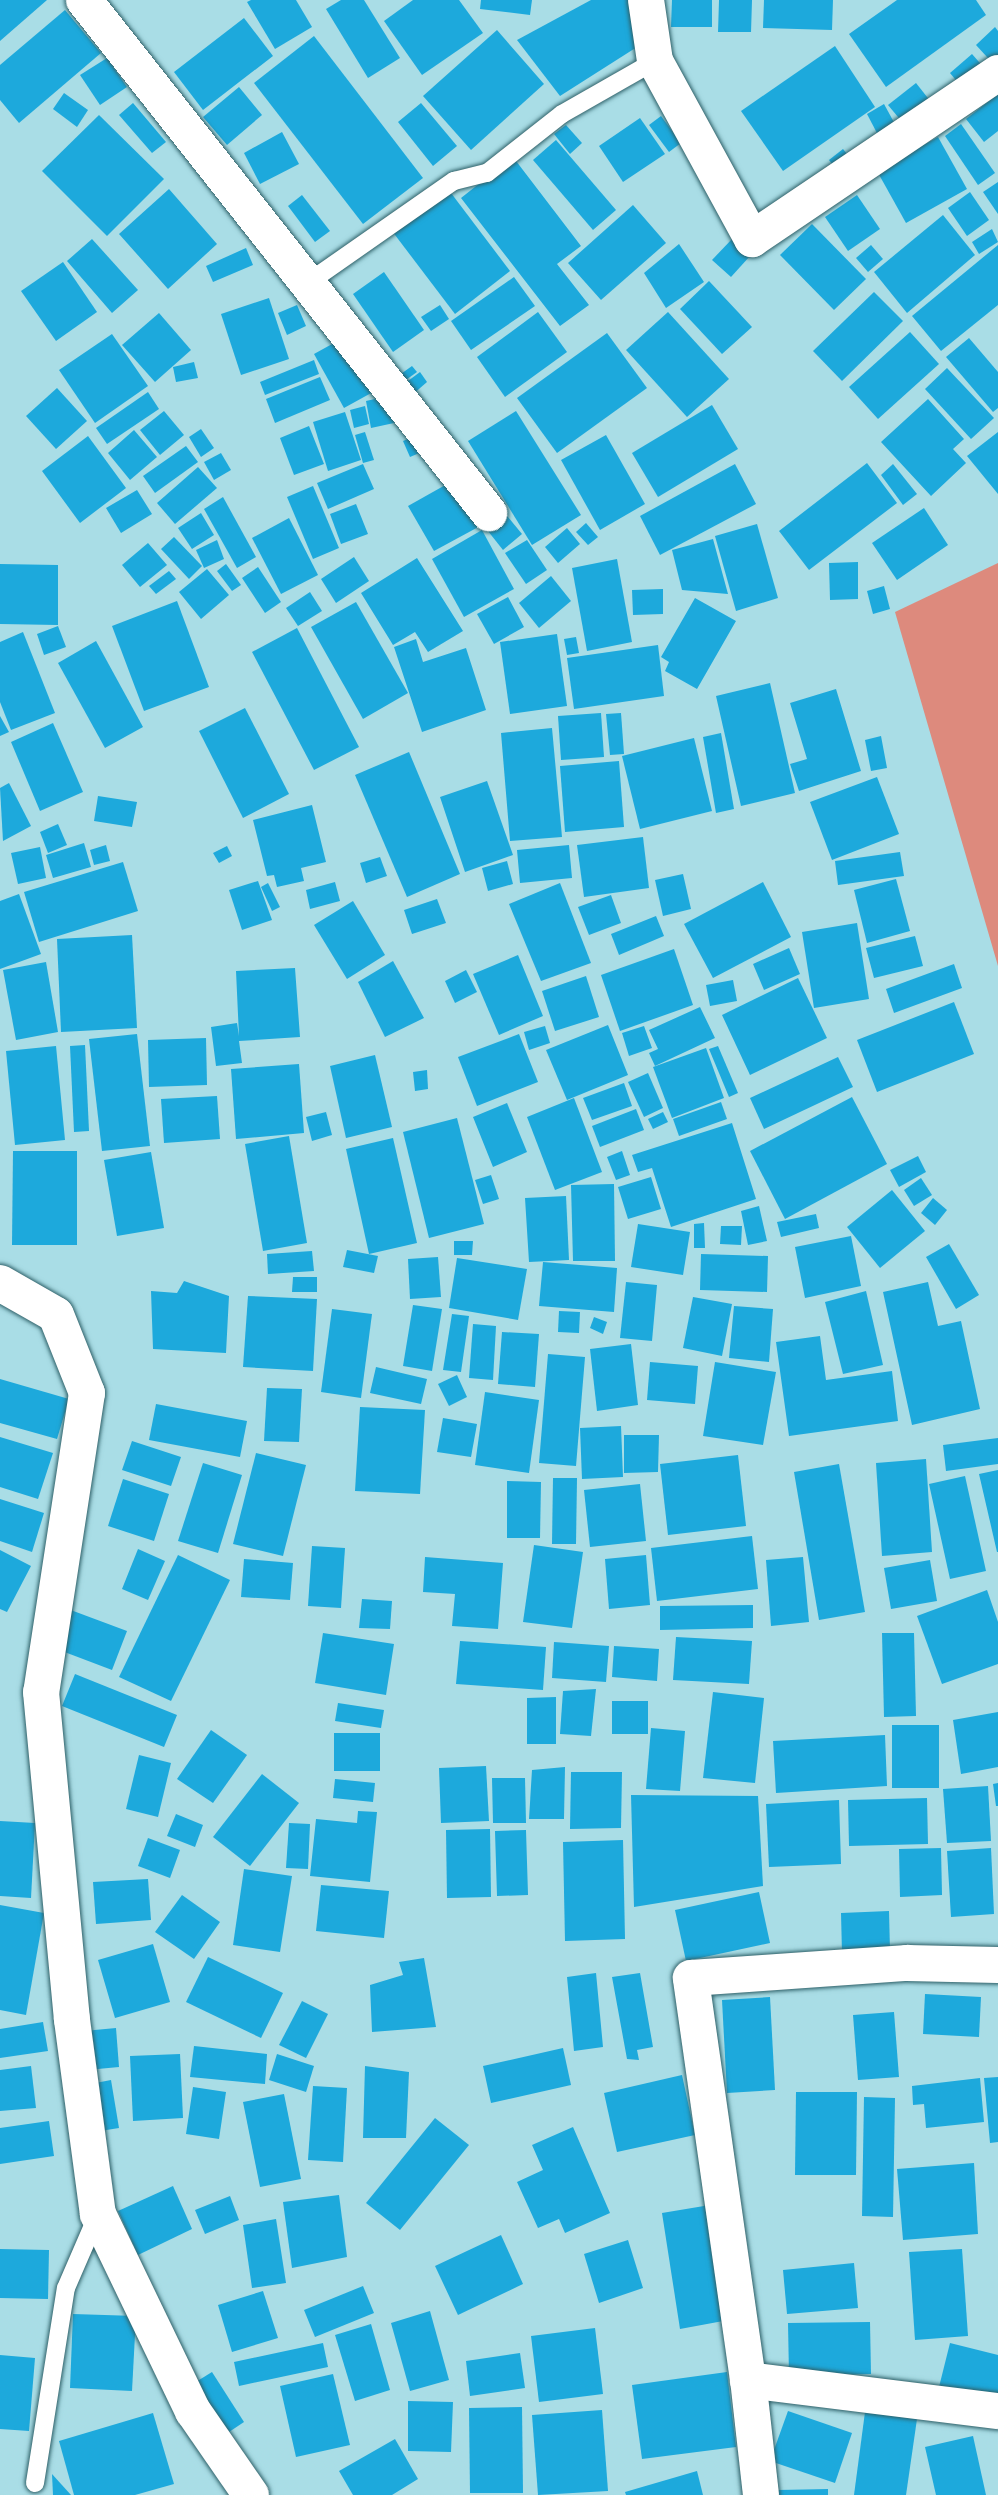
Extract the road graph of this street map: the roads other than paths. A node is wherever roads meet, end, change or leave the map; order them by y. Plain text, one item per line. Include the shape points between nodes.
1 (84, 0) edge
2 (646, 0) edge
3 (655, 61) junction
4 (998, 73) edge
5 (309, 282) junction
6 (489, 513) dead end
7 (0, 1283) edge
8 (998, 1965) edge
9 (98, 2214) junction
10 (748, 2380) junction
11 (998, 2411) edge
12 (35, 2483) dead end
13 (251, 2495) edge
14 (761, 2495) edge

1 - 5 street
2 - 3 street
3 - 4 street via 752,239
3 - 5 lane via 562,114 487,173 454,181
5 - 6 street
7 - 9 street via 56,1315 87,1393 41,1692 72,2020
8 - 10 street via 907,1963 691,1978
9 - 12 lane via 66,2288
9 - 13 street via 193,2411
10 - 11 street
10 - 14 street

